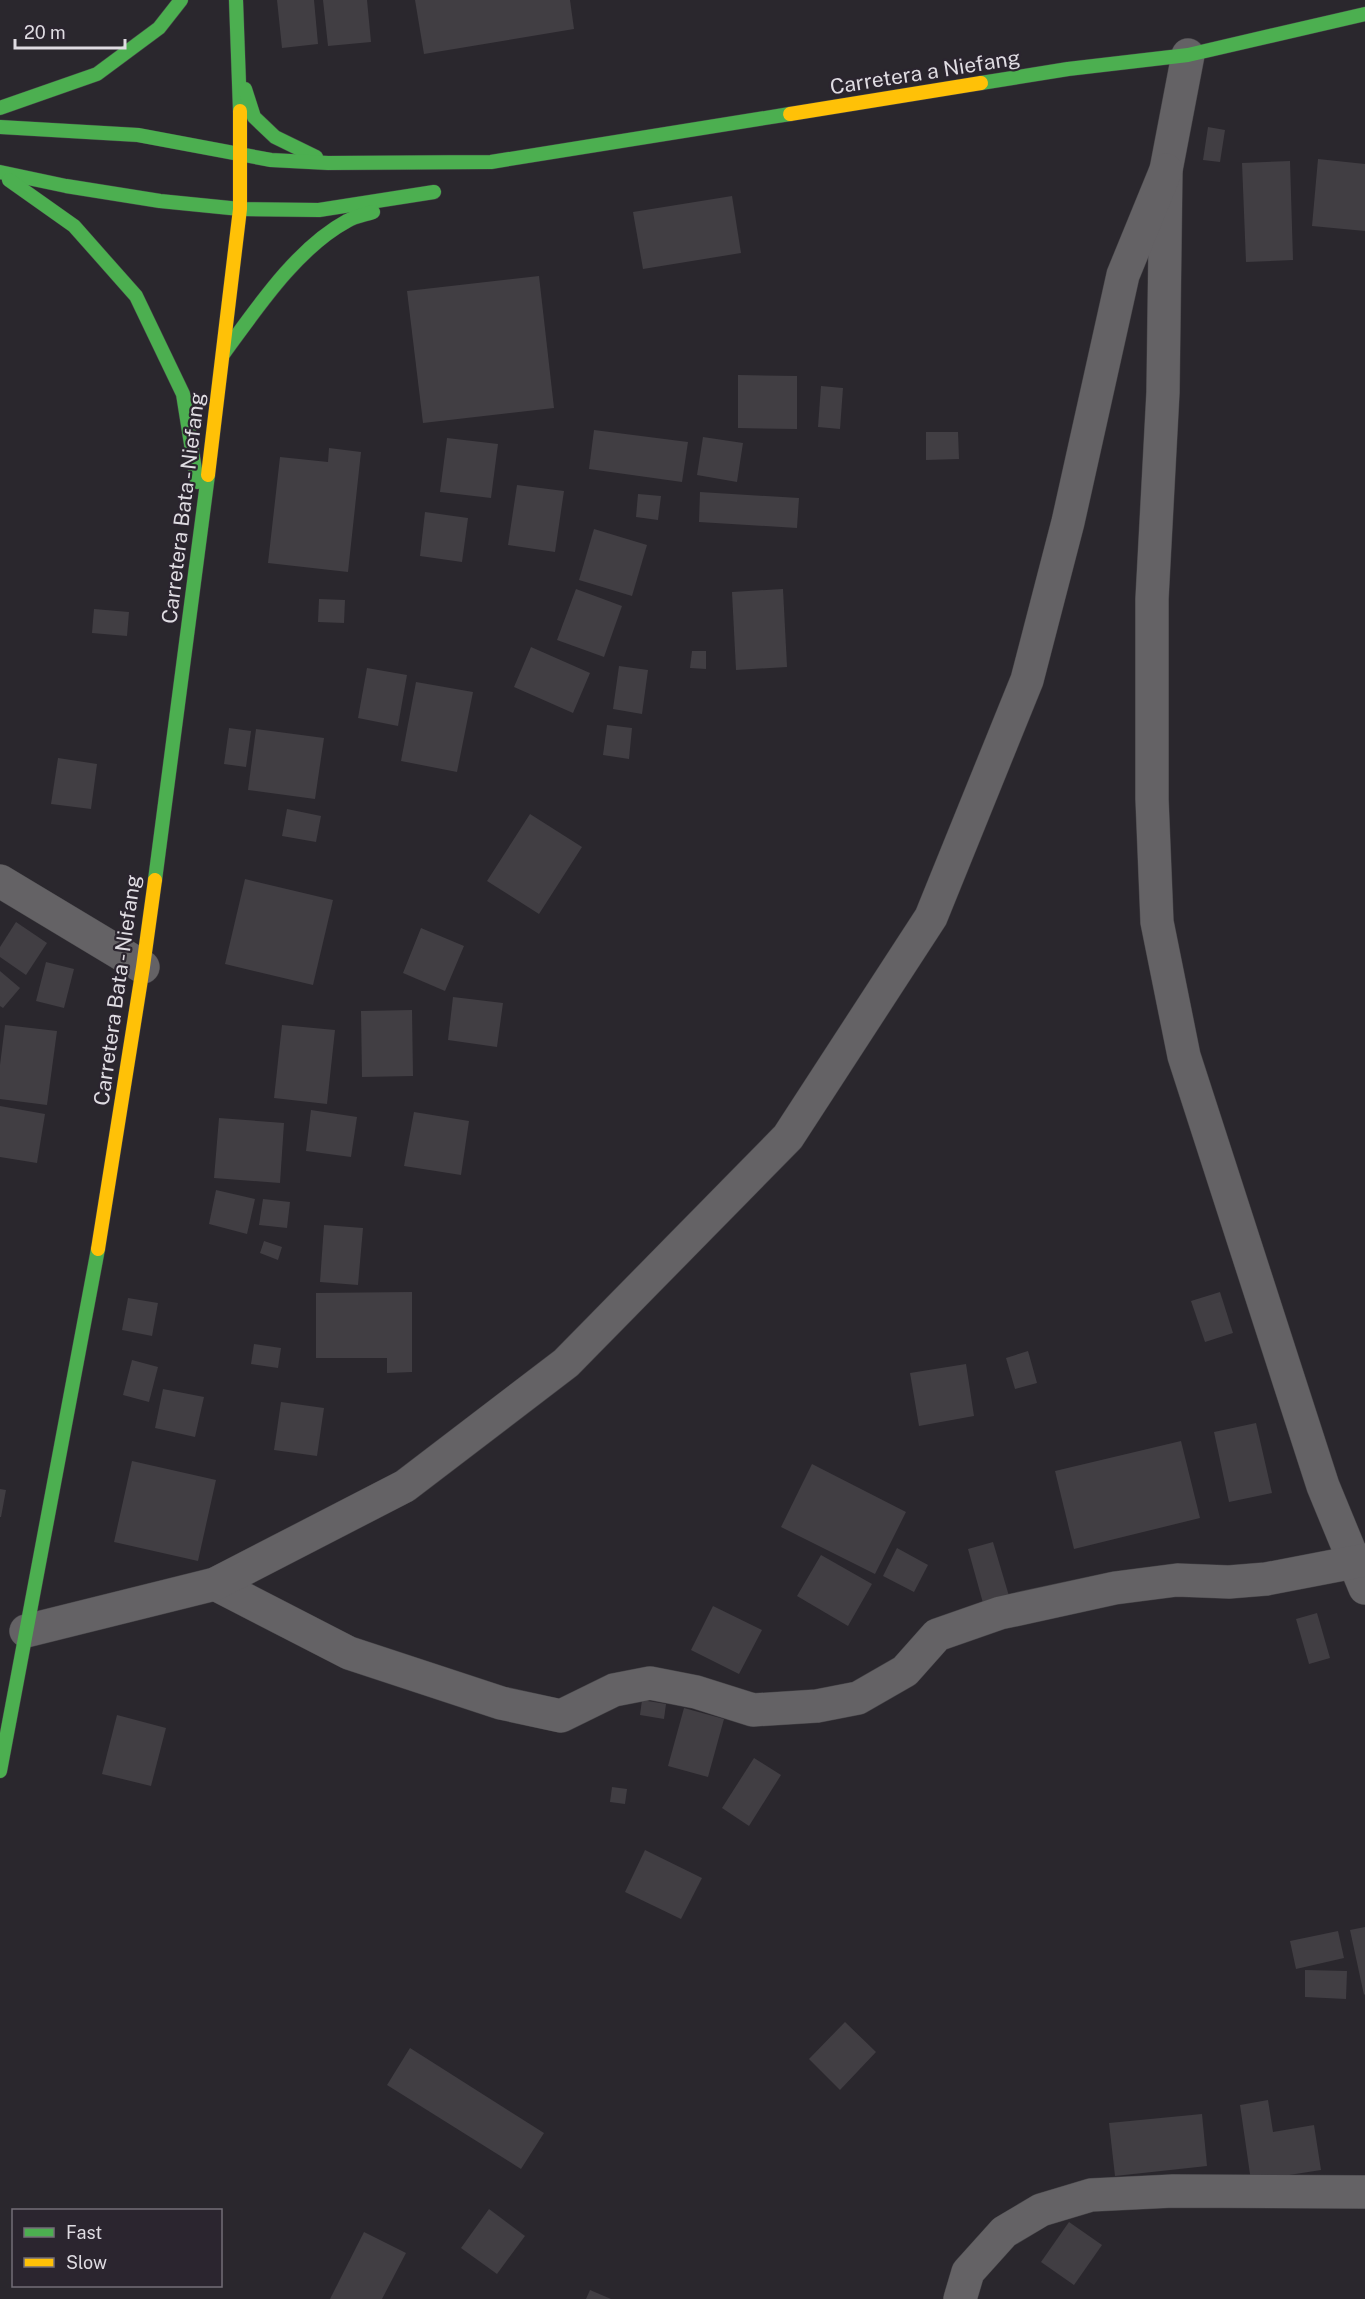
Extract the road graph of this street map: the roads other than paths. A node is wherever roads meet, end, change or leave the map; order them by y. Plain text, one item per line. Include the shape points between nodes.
1 (181, 0) edge
2 (236, 0) edge
3 (1365, 14) edge
4 (1188, 55) junction
5 (239, 70) junction
6 (0, 108) edge
7 (0, 127) edge
8 (242, 155) junction
9 (491, 162) junction
10 (328, 163) junction
11 (1166, 170) junction
12 (0, 173) edge
13 (462, 177) dead end
14 (240, 209) junction
15 (224, 353) junction
16 (203, 518) junction
17 (0, 881) edge
18 (143, 967) junction
19 (1361, 1570) edge
20 (215, 1584) junction
21 (26, 1631) junction
22 (0, 1771) edge
23 (1365, 2192) edge
24 (960, 2299) edge

1 - 6 main road via 159,28 97,74
2 - 5 main road
3 - 4 main road, Carretera a Niefang
4 - 9 main road, Carretera a Niefang via 1068,69
4 - 11 street
5 - 8 main road, Carretera Bata - Niefang
5 - 10 main road via 254,117 275,136
7 - 8 main road via 138,135
8 - 10 main road
8 - 14 main road, Carretera Bata - Niefang
9 - 10 main road
9 - 13 main road
11 - 19 street via 1163,392 1152,599 1156,922 1184,1056 1323,1486
11 - 20 street via 1123,275 1068,522 1027,680 931,917 789,1137 566,1363 405,1486
12 - 14 main road via 160,201
12 - 16 main road via 74,226 136,296 183,394
14 - 15 main road, Carretera Bata - Niefang
14 - 15 main road via 319,210 439,189 344,222 303,256
15 - 16 main road, Carretera Bata - Niefang
16 - 18 main road, Carretera Bata - Niefang
17 - 18 street
18 - 21 main road, Carretera Bata - Niefang via 103,1224
19 - 20 street via 1266,1580 1177,1580 1115,1588 1000,1612 937,1635 905,1671 858,1698 817,1706 753,1710 650,1683 614,1690 561,1716 501,1703 349,1653
20 - 21 street
21 - 22 main road, Carretera Bata - Niefang
23 - 24 street via 1173,2191 1091,2195 1041,2210 1004,2232 968,2272

